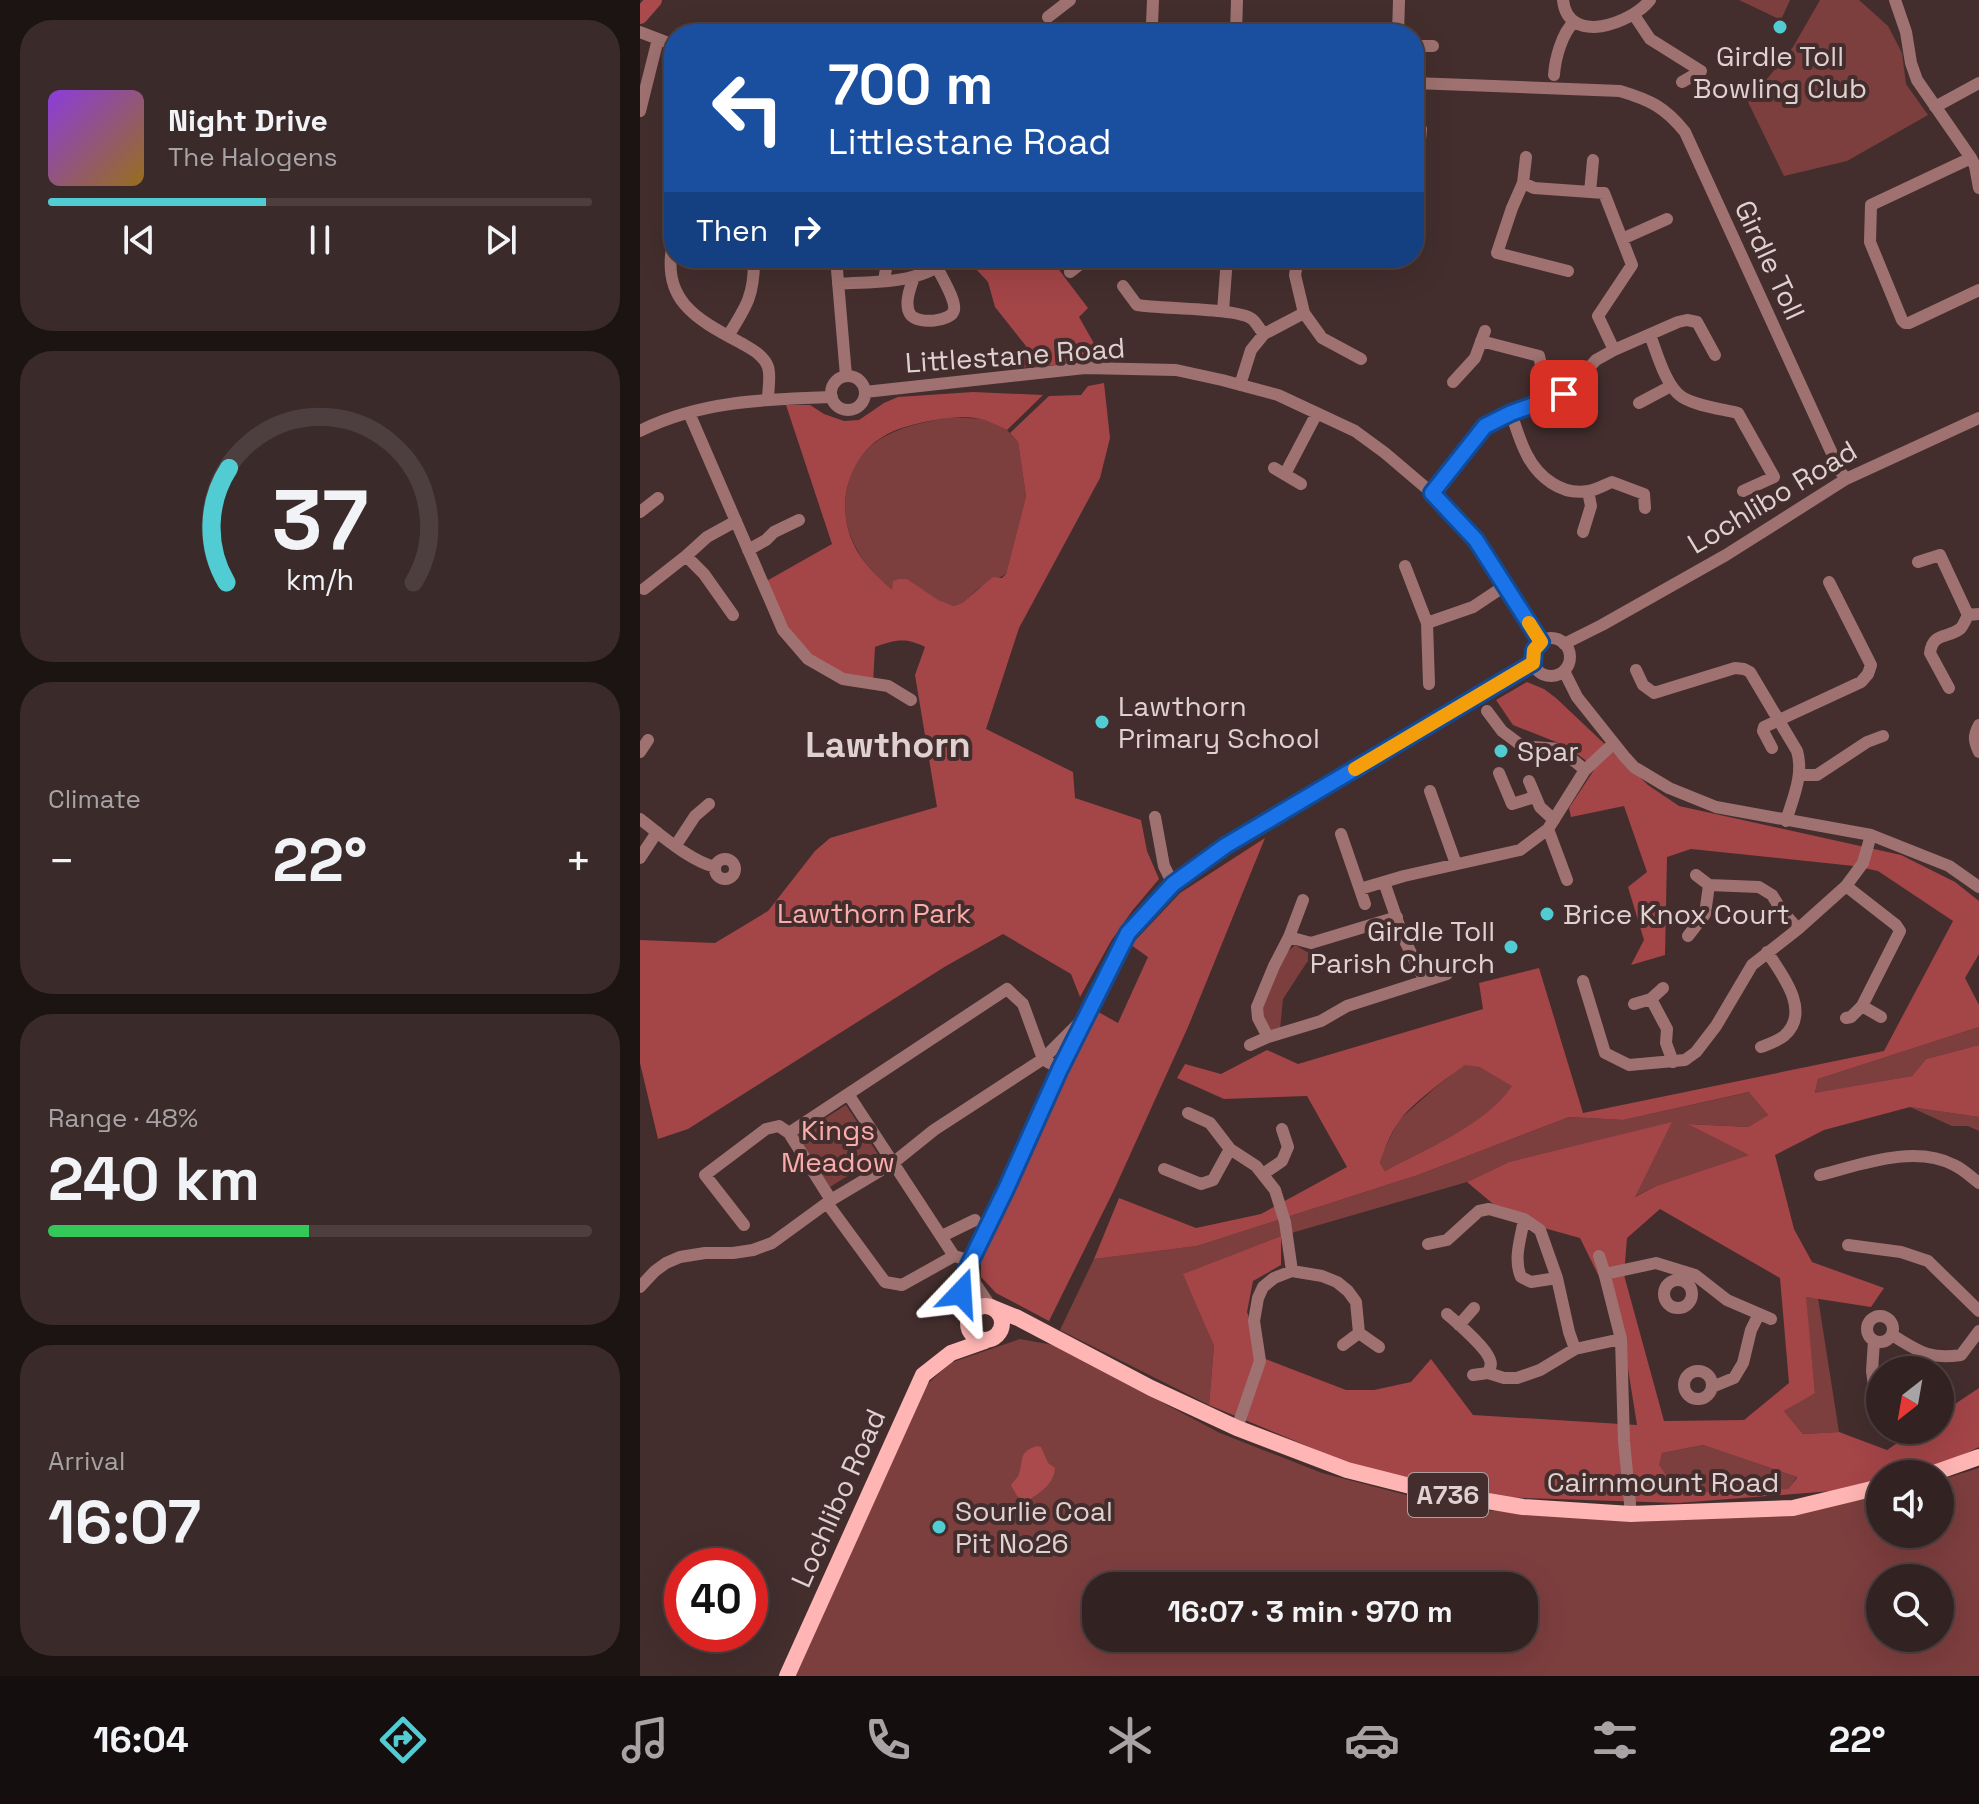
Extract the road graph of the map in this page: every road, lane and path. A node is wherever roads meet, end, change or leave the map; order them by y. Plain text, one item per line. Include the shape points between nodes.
1 (1070, 0) edge
2 (1153, 0) edge
3 (1237, 0) edge
4 (1399, 0) edge
5 (1563, 0) edge
6 (1650, 0) edge
7 (1896, 0) edge
8 (1634, 15) junction
9 (1048, 17) dead end
10 (1574, 22) junction
11 (1152, 24) edge
12 (1236, 24) edge
13 (1398, 24) edge
14 (641, 32) edge
15 (658, 39) junction
16 (664, 41) edge
17 (1424, 46) edge
18 (1433, 46) dead end
19 (1554, 75) dead end
20 (1682, 82) dead end
21 (1424, 83) edge
22 (1978, 84) edge
23 (1935, 107) junction
24 (640, 111) edge
25 (1526, 157) dead end
26 (1971, 158) junction
27 (1593, 160) dead end
28 (1523, 183) junction
29 (1979, 188) edge
30 (1590, 192) junction
31 (1667, 219) dead end
32 (1622, 239) junction
33 (670, 268) edge
34 (754, 268) edge
35 (837, 268) edge
36 (886, 268) edge
37 (1075, 268) edge
38 (1226, 268) edge
39 (1296, 268) edge
40 (938, 269) joint
41 (1568, 271) dead end
42 (1070, 272) dead end
43 (914, 277) junction
44 (884, 280) junction
45 (838, 284) junction
46 (1123, 286) dead end
47 (1979, 290) edge
48 (1223, 311) junction
49 (1304, 313) junction
50 (1264, 334) junction
51 (1650, 335) junction
52 (728, 336) junction
53 (1614, 350) junction
54 (1715, 355) dead end
55 (1361, 359) dead end
56 (846, 376) junction
57 (1453, 382) dead end
58 (1240, 385) junction
59 (1671, 386) junction
60 (865, 392) junction
61 (832, 397) junction
62 (768, 399) junction
63 (1551, 399) junction
64 (1639, 403) dead end
65 (689, 413) junction
66 (1317, 413) junction
67 (1511, 413) junction
68 (1979, 418) edge
69 (640, 431) edge
70 (1846, 479) junction
71 (1301, 484) dead end
72 (1756, 485) junction
73 (1656, 487) dead end
74 (1588, 491) junction
75 (1743, 491) dead end
76 (1432, 493) junction
77 (1644, 494) junction
78 (658, 498) dead end
79 (1763, 498) dead end
80 (1645, 508) dead end
81 (640, 512) edge
82 (799, 520) dead end
83 (736, 521) junction
84 (1583, 532) dead end
85 (748, 550) junction
86 (686, 556) junction
87 (1918, 562) dead end
88 (1405, 566) dead end
89 (1829, 582) dead end
90 (1506, 585) junction
91 (644, 589) dead end
92 (1974, 614) edge
93 (733, 615) dead end
94 (1427, 623) junction
95 (1541, 642) junction
96 (1567, 648) junction
97 (1533, 663) junction
98 (1636, 670) dead end
99 (1559, 673) junction
100 (1429, 684) dead end
101 (1949, 688) dead end
102 (911, 700) dead end
103 (1487, 711) dead end
104 (1778, 720) junction
105 (1979, 725) edge
106 (1883, 736) dead end
107 (648, 740) dead end
108 (1613, 744) junction
109 (1772, 748) dead end
110 (640, 752) edge
111 (1979, 752) edge
112 (1585, 770) junction
113 (1499, 773) dead end
114 (1799, 775) junction
115 (1529, 781) dead end
116 (1430, 791) dead end
117 (1535, 797) junction
118 (709, 804) dead end
119 (1155, 817) dead end
120 (640, 819) edge
121 (1786, 821) junction
122 (1551, 824) junction
123 (657, 832) junction
124 (1341, 834) dead end
125 (1871, 835) junction
126 (676, 845) junction
127 (640, 858) edge
128 (1456, 864) junction
129 (715, 867) dead end
130 (1696, 875) dead end
131 (1567, 880) dead end
132 (1384, 882) junction
133 (1173, 884) junction
134 (1709, 885) junction
135 (1846, 886) junction
136 (1979, 887) edge
137 (1360, 889) junction
138 (1303, 900) dead end
139 (1365, 904) dead end
140 (1397, 917) junction
141 (1798, 929) junction
142 (1688, 936) dead end
143 (1289, 937) junction
144 (1767, 952) junction
145 (1447, 974) dead end
146 (1425, 981) junction
147 (1583, 981) dead end
148 (1663, 988) dead end
149 (1651, 999) junction
150 (1634, 1004) dead end
151 (1862, 1006) junction
152 (1088, 1014) junction
153 (1881, 1017) dead end
154 (1846, 1018) dead end
155 (1791, 1029) junction
156 (1803, 1036) dead end
157 (1268, 1037) junction
158 (1250, 1045) dead end
159 (1761, 1047) dead end
160 (1043, 1059) junction
161 (1673, 1062) junction
162 (1060, 1069) junction
163 (848, 1094) junction
164 (1188, 1113) dead end
165 (1282, 1129) dead end
166 (789, 1133) junction
167 (1230, 1149) junction
168 (893, 1163) junction
169 (1164, 1169) dead end
170 (1263, 1174) junction
171 (1820, 1175) dead end
172 (1979, 1183) edge
173 (829, 1202) junction
174 (1524, 1219) junction
175 (975, 1220) dead end
176 (744, 1225) dead end
177 (942, 1236) junction
178 (1428, 1244) dead end
179 (1848, 1245) dead end
180 (954, 1256) junction
181 (1599, 1256) dead end
182 (972, 1261) junction
183 (1292, 1271) junction
184 (1605, 1274) junction
185 (1557, 1278) junction
186 (640, 1287) edge
187 (992, 1307) junction
188 (1474, 1308) dead end
189 (1979, 1311) edge
190 (1447, 1314) dead end
191 (968, 1319) junction
192 (1459, 1325) junction
193 (1979, 1331) edge
194 (1359, 1333) junction
195 (1045, 1334) junction
196 (1892, 1335) junction
197 (990, 1339) junction
198 (1621, 1339) junction
199 (1874, 1341) junction
200 (1343, 1345) dead end
201 (1379, 1347) dead end
202 (1575, 1349) junction
203 (951, 1353) junction
204 (1873, 1356) edge
205 (1488, 1373) junction
206 (1473, 1375) dead end
207 (1712, 1387) dead end
208 (1237, 1428) junction
209 (1979, 1457) edge
210 (1954, 1466) edge
211 (1866, 1490) edge
212 (1631, 1514) junction
213 (787, 1676) edge

1 - 9 street
2 - 11 street
3 - 12 street
4 - 13 street
5 - 10 street
6 - 8 street
7 - 23 street via 1917,80
8 - 10 street via 1595,27
8 - 20 street via 1650,39 1701,71
10 - 19 street via 1555,58
14 - 15 street
15 - 16 street
15 - 24 street
17 - 18 street
21 - 70 street, Girdle Toll via 1620,91 1647,99 1672,116 1685,132
22 - 23 street
23 - 26 street
25 - 28 street
26 - 29 street
26 - 47 street via 1871,205 1870,242 1905,323
27 - 30 street
28 - 30 street
28 - 41 street via 1497,253
30 - 32 street via 1604,193
31 - 32 street
32 - 53 street via 1632,265 1598,316
33 - 52 street via 680,302
34 - 52 street via 747,305
35 - 45 street
36 - 44 street
37 - 42 street
38 - 48 street
39 - 49 street
40 - 43 street
40 - 43 street via 954,305 951,317 914,319 908,297
43 - 44 street
44 - 45 street
45 - 56 street
46 - 48 street via 1137,305
48 - 50 street via 1251,318
49 - 50 street
49 - 55 street via 1322,338
50 - 58 street via 1251,350
51 - 53 street
51 - 54 street via 1692,320
51 - 59 street
52 - 62 street via 758,352 768,368
53 - 63 street via 1596,360 1573,389
56 - 60 street via 859,380
56 - 61 street via 836,380
57 - 63 street via 1475,358 1483,336 1539,356
58 - 60 street, Littlestane Road via 1176,370 1085,368
58 - 66 street, Littlestane Road
59 - 64 street
59 - 72 street via 1690,401 1738,413 1779,474
60 - 61 street via 862,403 849,410
61 - 62 street
62 - 65 street
63 - 67 street
65 - 69 street
65 - 83 street
66 - 71 street via 1280,471
66 - 76 street, Littlestane Road via 1355,431
67 - 74 street via 1537,470 1563,489
67 - 76 street via 1485,426
68 - 70 street, Lochlibo Road
70 - 96 street, Lochlibo Road
72 - 75 street
72 - 79 street
73 - 77 street
74 - 77 street via 1612,482
74 - 84 street via 1591,506
76 - 90 street, Littlestane Road via 1476,540
77 - 80 street
78 - 81 street
82 - 85 street
83 - 85 street
83 - 86 street
85 - 102 street via 783,630 808,659 843,679 888,686
86 - 91 street
86 - 93 street
87 - 92 street via 1940,555
88 - 94 street
89 - 104 street via 1871,665 1868,674
90 - 94 street via 1473,607
90 - 95 street, Littlestane Road
92 - 101 street via 1931,646
94 - 100 street
95 - 96 street via 1557,639
95 - 97 street
96 - 99 street via 1570,660
97 - 99 street via 1548,676
97 - 133 street via 1225,846
98 - 104 street via 1654,693 1744,669
99 - 108 street
103 - 112 street via 1522,746 1560,749
104 - 109 street via 1763,731
104 - 114 street via 1797,751
105 - 111 street via 1974,734
106 - 114 street via 1817,775
107 - 110 street
108 - 112 street
108 - 121 street via 1634,767 1669,788 1716,807
112 - 122 street
113 - 117 street via 1512,804
114 - 121 street
115 - 117 street
116 - 128 street
117 - 122 street
118 - 126 street
119 - 133 street via 1164,866
120 - 123 street
121 - 125 street
122 - 128 street via 1520,850
122 - 131 street
123 - 126 street
123 - 127 street
124 - 137 street
125 - 135 street via 1863,863
125 - 136 street via 1949,866
126 - 129 street
128 - 132 street
130 - 134 street
132 - 137 street
132 - 140 street
133 - 152 street via 1128,933
134 - 141 street via 1759,887 1772,895
134 - 142 street via 1705,914
135 - 141 street
135 - 151 street via 1900,931
137 - 139 street
138 - 143 street
140 - 143 street via 1311,943
140 - 146 street
141 - 144 street
143 - 157 street via 1257,1007
144 - 155 street via 1794,997
144 - 161 street via 1752,965 1696,1052
145 - 146 street
146 - 157 street
147 - 161 street via 1605,1053 1629,1065
148 - 149 street
149 - 150 street
149 - 161 street via 1667,1029
151 - 153 street
151 - 154 street
152 - 160 street
152 - 162 street
155 - 156 street
155 - 159 street
157 - 158 street
160 - 162 street
160 - 163 street via 1023,1004 1007,989
160 - 168 street
162 - 182 street
163 - 166 street
163 - 168 street
164 - 167 street via 1210,1123
165 - 170 street via 1288,1147 1282,1161
166 - 173 street
166 - 176 street via 779,1126 766,1129 705,1175
167 - 169 street via 1213,1180 1201,1184
167 - 170 street
168 - 173 street
168 - 177 street
170 - 183 street via 1275,1190 1285,1222
171 - 172 street via 1920,1155 1953,1164
173 - 180 street via 885,1282 902,1285
173 - 186 street via 772,1243 753,1250 680,1257
174 - 178 street via 1479,1211 1447,1240
174 - 185 street via 1540,1230
174 - 185 street via 1517,1258 1521,1277 1531,1282
175 - 177 street
177 - 180 street
179 - 189 street via 1928,1261
180 - 182 street
181 - 184 street
182 - 187 street via 975,1283
182 - 191 street via 961,1293
183 - 194 street via 1343,1286 1356,1302
183 - 208 street via 1274,1278 1258,1298 1254,1321 1260,1361
184 - 198 street
184 - 207 street via 1656,1263 1765,1316 1751,1330 1734,1378
185 - 202 street
187 - 191 main road via 976,1308
187 - 195 main road, Cairnmount Road / A736
187 - 197 main road via 1001,1316 1002,1327
188 - 192 street
190 - 192 street
191 - 197 main road via 974,1337
191 - 203 main road, Lochlibo Road / A736
192 - 205 street via 1489,1357
193 - 196 street via 1961,1355 1942,1358
194 - 200 street
194 - 201 street
195 - 197 main road, Cairnmount Road / A736 via 1021,1331
195 - 208 main road, Cairnmount Road / A736
196 - 199 street
196 - 199 street via 1891,1322 1877,1316 1867,1326
197 - 203 main road, Lochlibo Road / A736
198 - 202 street
198 - 212 street
199 - 204 street
202 - 205 street via 1517,1378
203 - 213 main road, Lochlibo Road / A736 via 923,1375
205 - 206 street
208 - 212 main road, Cairnmount Road / A736 via 1347,1470 1434,1492 1523,1507
209 - 210 main road
211 - 212 main road, Cairnmount Road / A736 via 1793,1508

